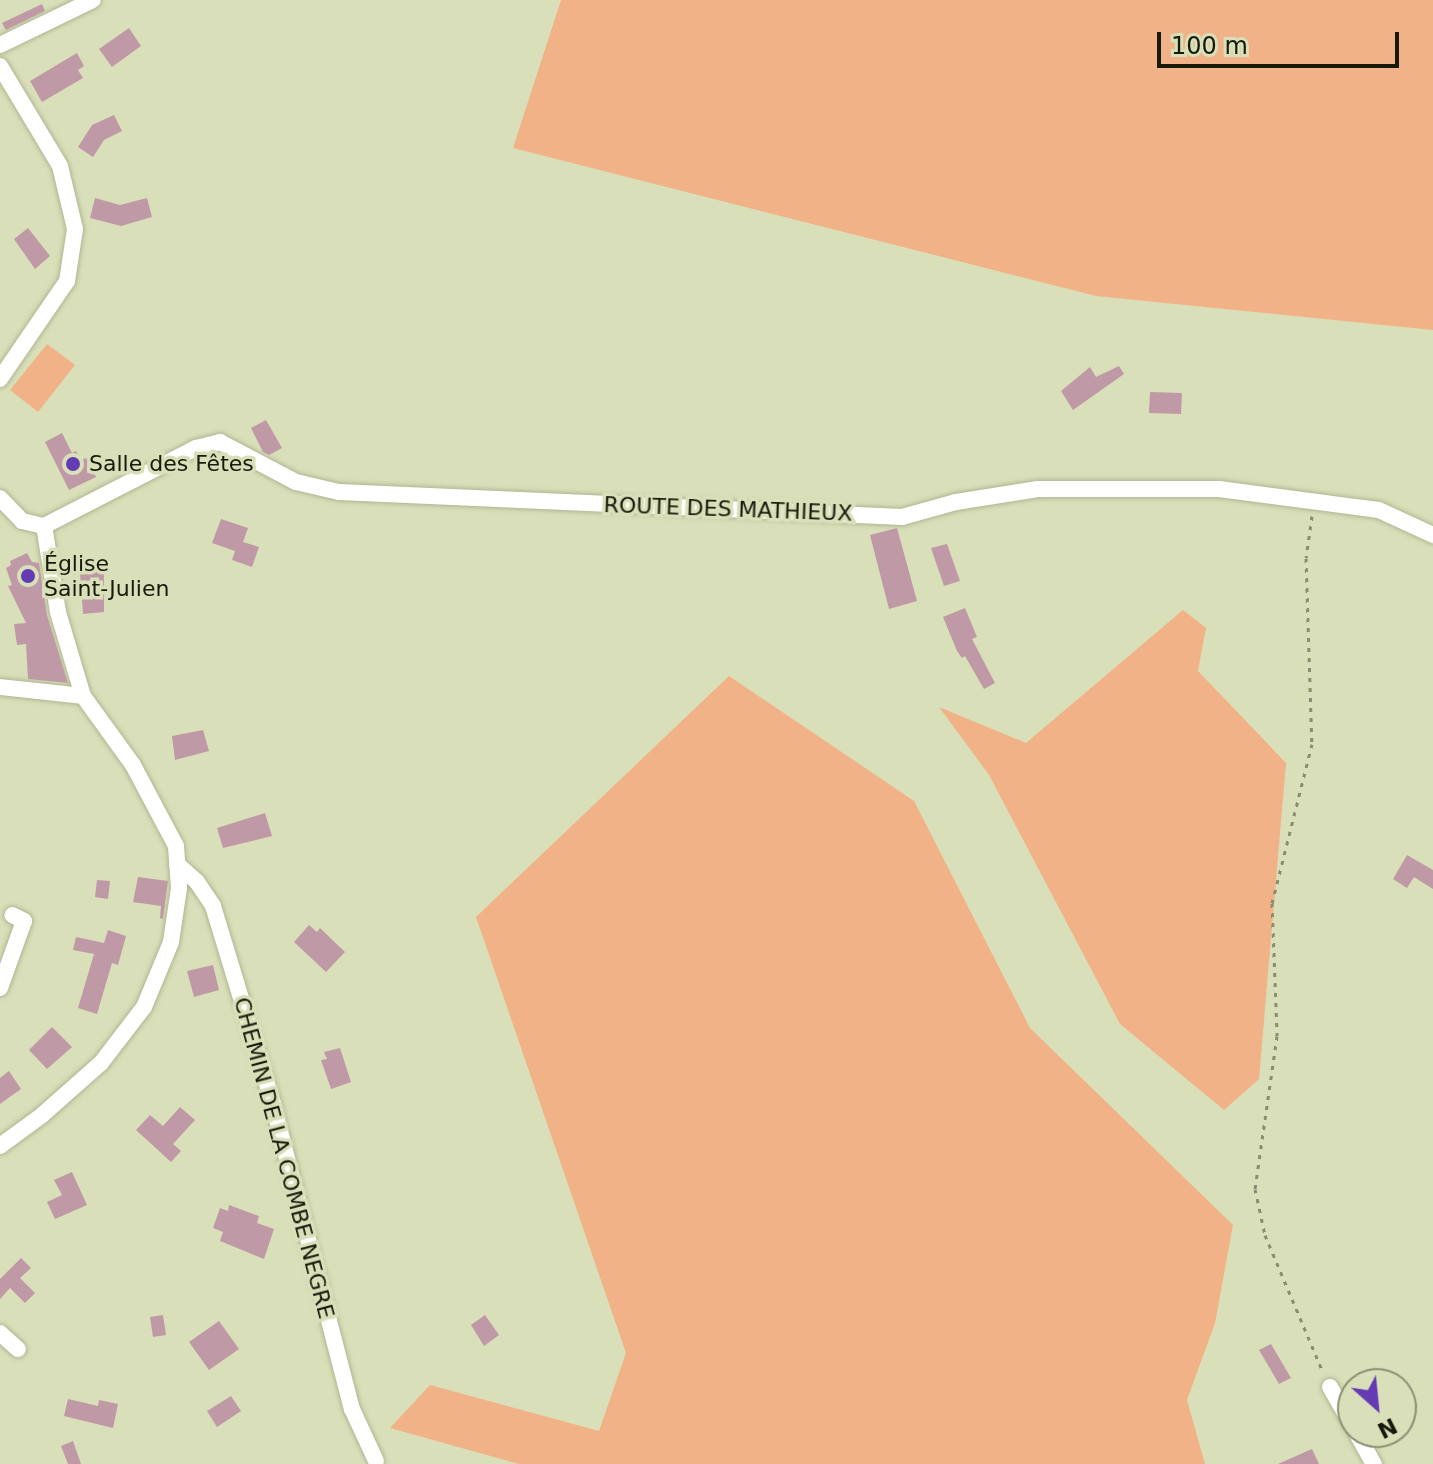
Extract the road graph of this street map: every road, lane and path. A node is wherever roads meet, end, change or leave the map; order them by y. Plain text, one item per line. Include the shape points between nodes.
1 (93, 0) edge
2 (0, 45) edge
3 (0, 66) edge
4 (0, 379) edge
5 (0, 498) edge
6 (1314, 502) junction
7 (44, 526) junction
8 (1433, 535) edge
9 (0, 687) edge
10 (83, 696) junction
11 (177, 864) junction
12 (12, 915) dead end
13 (0, 988) edge
14 (0, 1146) edge
15 (0, 1333) edge
16 (18, 1349) dead end
17 (1330, 1387) joint
18 (1337, 1400) edge
19 (376, 1461) dead end

1 - 2 street
3 - 4 street via 60,166 75,229 67,281
5 - 7 street via 22,521
6 - 7 street, ROUTE DES MATHIEUX via 1219,489 1038,489 902,517 339,492 296,482 220,442 196,448
6 - 8 street, ROUTE DES MATHIEUX via 1379,510
6 - 17 path via 1306,558 1312,744 1272,903 1277,1036 1255,1189 1265,1235
7 - 10 street via 58,612
9 - 10 street
10 - 11 street via 133,765 176,846
11 - 14 street via 171,942 144,1007 101,1063
11 - 19 street, CHEMIN DE LA COMBE NEGRE via 213,906 273,1104 352,1409
12 - 13 street via 24,921
15 - 16 street
17 - 18 street

